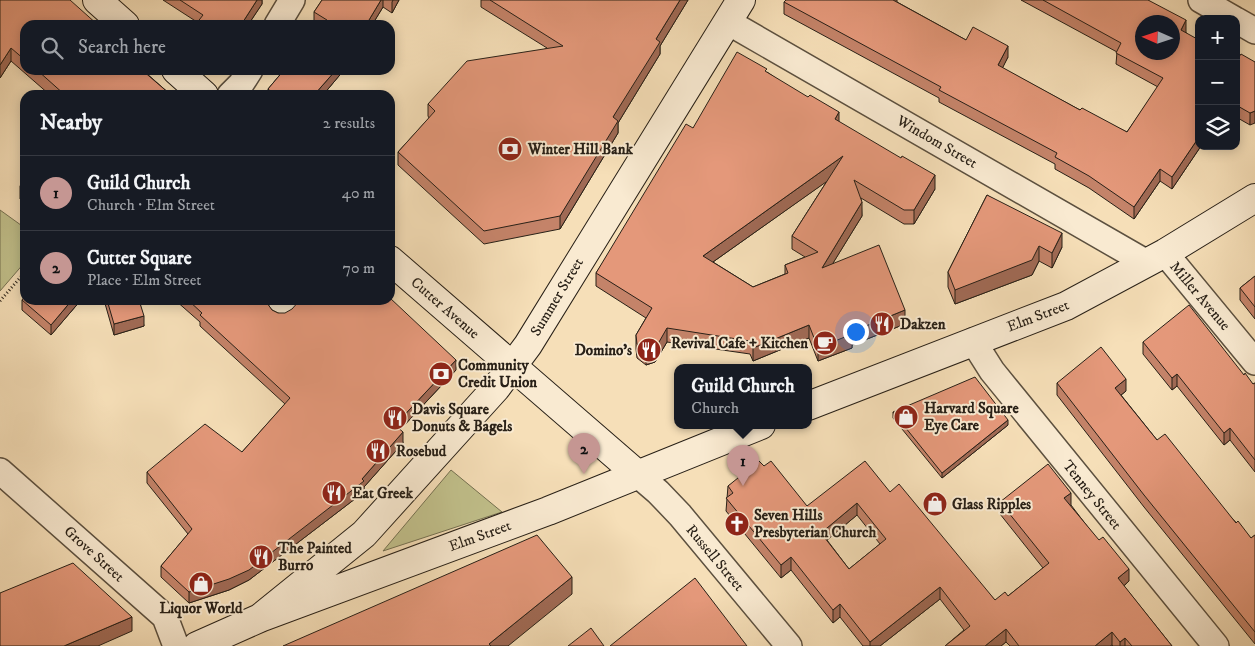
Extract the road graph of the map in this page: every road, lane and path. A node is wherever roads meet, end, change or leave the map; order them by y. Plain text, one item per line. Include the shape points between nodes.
1 (97, 0) edge
2 (292, 0) edge
3 (1201, 0) edge
4 (735, 11) edge
5 (1226, 15) edge
6 (119, 20) edge
7 (280, 20) edge
8 (1240, 23) edge
9 (1255, 31) edge
10 (182, 75) edge
11 (247, 75) edge
12 (198, 90) edge
13 (235, 90) edge
14 (1255, 198) edge
15 (1156, 258) junction
16 (395, 264) edge
17 (20, 278) edge
18 (0, 301) edge
19 (973, 341) junction
20 (1255, 362) edge
21 (512, 366) junction
22 (812, 404) edge
23 (752, 429) edge
24 (0, 471) edge
25 (637, 474) junction
26 (260, 618) junction
27 (176, 646) edge
28 (197, 646) edge
29 (788, 646) edge
30 (1216, 646) edge

1 - 6 main road
2 - 7 street
3 - 5 street
4 - 15 street, Windom Street
4 - 21 main road, Summer Street
8 - 9 street
10 - 12 main road
11 - 13 street
14 - 15 main road, Elm Street
15 - 19 main road, Elm Street via 1066,306
15 - 20 street, Miller Avenue
16 - 21 main road, Cutter Avenue
17 - 18 path
19 - 22 main road, Elm Street
19 - 30 street, Tenney Street via 992,371
21 - 25 main road, Cutter Avenue
21 - 26 main road, Summer Street via 496,388 364,534
23 - 25 main road, Elm Street
24 - 27 street, Grove Street via 165,617
25 - 26 main road, Elm Street via 548,511
25 - 29 street, Russell Street via 680,515
26 - 28 main road, Elm Street

